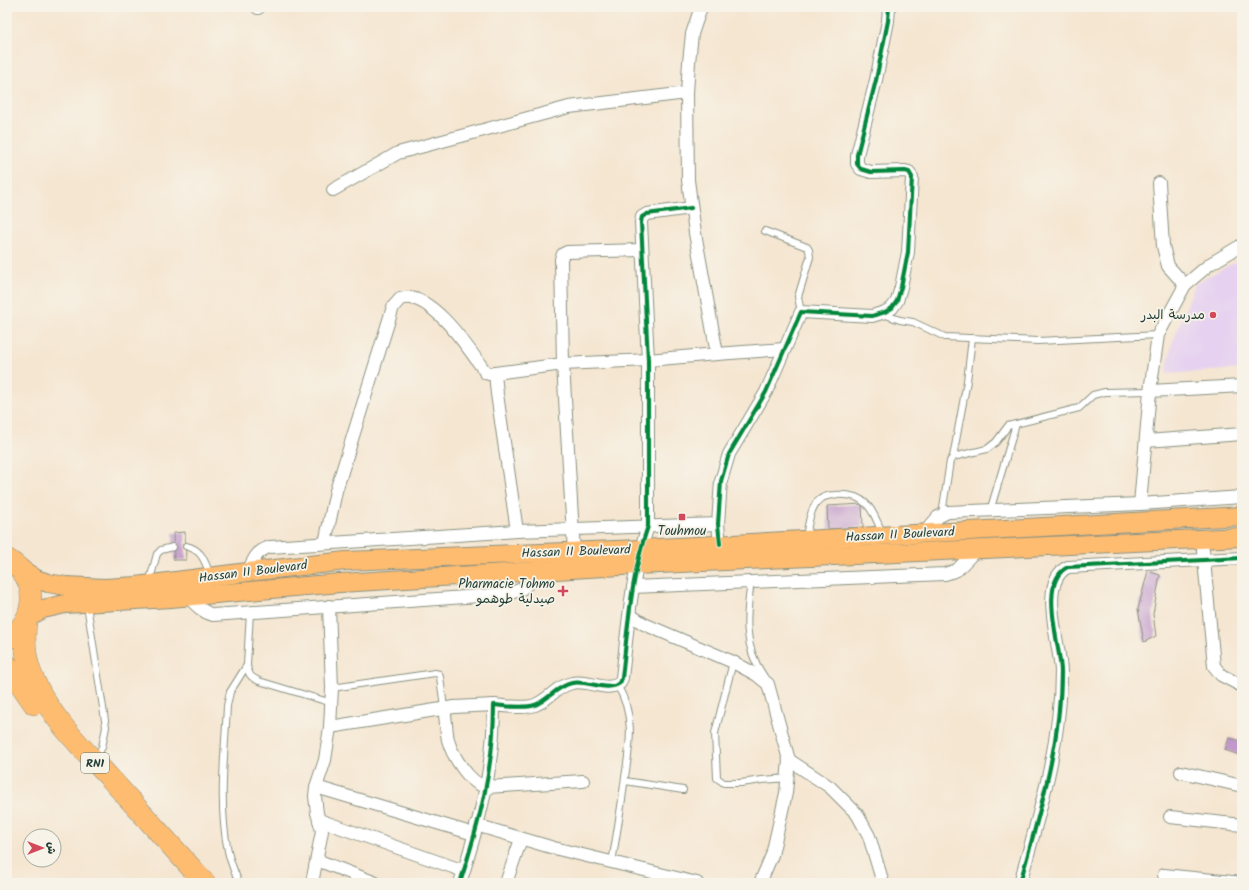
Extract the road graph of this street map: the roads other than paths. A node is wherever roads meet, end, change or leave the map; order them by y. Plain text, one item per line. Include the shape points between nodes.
1 (701, 7) edge
2 (889, 7) edge
3 (687, 93) junction
4 (1159, 183) dead end
5 (333, 190) dead end
6 (691, 208) junction
7 (765, 231) dead end
8 (1242, 245) edge
9 (642, 250) junction
10 (1185, 285) junction
11 (801, 312) junction
12 (880, 313) junction
13 (1158, 335) junction
14 (972, 338) junction
15 (784, 349) junction
16 (717, 354) junction
17 (648, 360) junction
18 (563, 364) junction
19 (495, 373) junction
20 (1242, 386) edge
21 (1150, 391) junction
22 (1016, 424) junction
23 (1242, 434) edge
24 (1146, 441) junction
25 (953, 457) junction
26 (1242, 497) edge
27 (1140, 504) junction
28 (990, 511) junction
29 (942, 514) junction
30 (1242, 516) edge
31 (718, 524) junction
32 (648, 526) junction
33 (572, 529) junction
34 (516, 531) junction
35 (924, 533) junction
36 (1242, 537) edge
37 (1202, 539) junction
38 (805, 540) junction
39 (325, 543) junction
40 (720, 544) junction
41 (884, 545) junction
42 (186, 546) dead end
43 (173, 547) dead end
44 (976, 549) junction
45 (574, 552) junction
46 (638, 557) junction
47 (1242, 558) edge
48 (1205, 559) junction
49 (10, 561) edge
50 (248, 572) junction
51 (542, 572) junction
52 (212, 577) junction
53 (751, 582) junction
54 (149, 584) junction
55 (633, 587) junction
56 (187, 596) junction
57 (87, 602) junction
58 (329, 606) junction
59 (250, 612) junction
60 (630, 615) junction
61 (27, 619) junction
62 (7, 640) edge
63 (734, 662) junction
64 (7, 665) edge
65 (247, 665) junction
66 (768, 684) junction
67 (617, 685) junction
68 (1242, 686) edge
69 (332, 688) junction
70 (332, 703) junction
71 (494, 705) junction
72 (444, 708) junction
73 (330, 727) junction
74 (789, 760) junction
75 (94, 761) junction
76 (1181, 772) dead end
77 (789, 778) junction
78 (583, 781) dead end
79 (625, 781) junction
80 (1242, 786) edge
81 (316, 787) junction
82 (486, 788) junction
83 (683, 790) dead end
84 (1170, 817) dead end
85 (319, 820) junction
86 (1242, 825) edge
87 (475, 830) junction
88 (521, 839) junction
89 (317, 860) junction
90 (612, 863) junction
91 (1164, 875) dead end
92 (462, 877) edge
93 (1242, 882) edge
94 (191, 883) edge
95 (206, 883) edge
96 (239, 883) edge
97 (312, 883) edge
98 (376, 883) edge
99 (506, 883) edge
100 (698, 883) edge
101 (760, 883) edge
102 (882, 883) edge
103 (1020, 883) edge

1 - 3 street via 692,34
2 - 12 street via 857,164 861,169 871,172 905,171 912,177 908,252 901,287 892,308
3 - 5 street via 569,107 398,153
3 - 6 street via 688,180
4 - 10 street via 1163,246 1168,266
6 - 9 street via 647,214 642,217
6 - 16 street
7 - 11 lane via 810,250 798,296
8 - 10 street via 1210,264
9 - 17 street
9 - 18 street via 563,254
10 - 13 street
11 - 12 street via 872,316
11 - 15 street
12 - 14 lane via 913,322 945,337
13 - 14 lane via 1038,341
13 - 21 street
14 - 25 lane
15 - 16 street
15 - 31 street via 766,392 729,454 721,481
16 - 17 street
17 - 18 street
17 - 32 street
18 - 19 street
18 - 33 street
19 - 34 street
19 - 39 street via 486,373 456,330 434,309 412,297 400,299 393,307 336,491
20 - 21 street
21 - 22 lane via 1106,392 1093,395 1079,408
21 - 24 street
22 - 25 lane via 1008,426 987,449
22 - 28 lane
23 - 24 street
24 - 27 street
25 - 29 lane via 950,461
26 - 27 street
27 - 28 street
28 - 29 street
29 - 35 street
30 - 35 main road, Hassan II Boulevard
31 - 32 street
31 - 40 street
32 - 33 street
32 - 46 street
33 - 34 street
33 - 45 street
34 - 39 street
35 - 41 main road, Hassan II Boulevard
36 - 37 main road, Hassan II Boulevard
37 - 44 main road, Hassan II Boulevard
37 - 48 street
38 - 40 main road, Hassan II Boulevard
38 - 41 main road, Hassan II Boulevard
38 - 41 lane via 809,519 816,503 827,496 838,494 852,495 866,502 877,518
39 - 50 street via 266,548 255,556
40 - 46 main road, Hassan II Boulevard
41 - 44 main road, Hassan II Boulevard
41 - 46 main road, Hassan II Boulevard
42 - 52 lane via 198,552
43 - 54 lane via 161,550 157,554
44 - 53 street via 957,570 945,574
45 - 46 main road, Hassan II Boulevard
45 - 50 main road, Hassan II Boulevard via 346,560
46 - 51 main road, Hassan II Boulevard
46 - 55 street
47 - 48 street
48 - 68 street via 1214,666 1221,675
48 - 103 street via 1068,567 1057,575 1052,614 1060,652 1058,731
49 - 54 main road, Hassan II Boulevard via 36,579 56,585 105,588
49 - 61 highway, RN1 via 24,574 30,587 31,602
50 - 52 main road, Hassan II Boulevard
51 - 56 main road, Hassan II Boulevard via 318,585
51 - 58 street via 520,590 507,594
52 - 54 main road, Hassan II Boulevard
53 - 55 street
53 - 66 lane via 747,627 749,647
55 - 60 street
56 - 57 main road, Hassan II Boulevard
56 - 59 street via 208,614
57 - 61 main road, Hassan II Boulevard via 55,605 35,612
57 - 75 lane via 106,728 102,747
58 - 59 street
58 - 69 street
59 - 65 lane
60 - 63 street
60 - 67 street via 622,678
61 - 62 highway
61 - 75 highway, RN1 via 24,640 35,682 59,721
63 - 66 street
63 - 77 lane via 715,733 717,778 724,783
64 - 94 highway, RN1 via 43,716
65 - 70 lane via 248,673 259,681
65 - 96 lane via 230,692 227,706 223,798 228,851
66 - 74 street
67 - 71 street via 611,687 572,683 535,705
67 - 79 lane via 624,696 630,724
69 - 70 street
69 - 72 lane via 435,673 440,677
70 - 73 street
71 - 72 street
71 - 82 street via 494,730
72 - 73 street
72 - 82 street via 448,740 452,750 474,782
73 - 81 street via 325,760
74 - 77 street
74 - 102 street via 830,787 857,814 869,836
75 - 95 highway, RN1
76 - 80 street
77 - 101 street via 772,855
78 - 82 street
79 - 83 lane
79 - 90 lane
81 - 85 street via 315,803
81 - 87 street
82 - 87 street
84 - 86 street
85 - 89 street via 322,831
85 - 92 street
87 - 88 street
87 - 92 street
88 - 90 street
88 - 99 street
89 - 97 street
89 - 98 street
90 - 100 street
91 - 93 street

